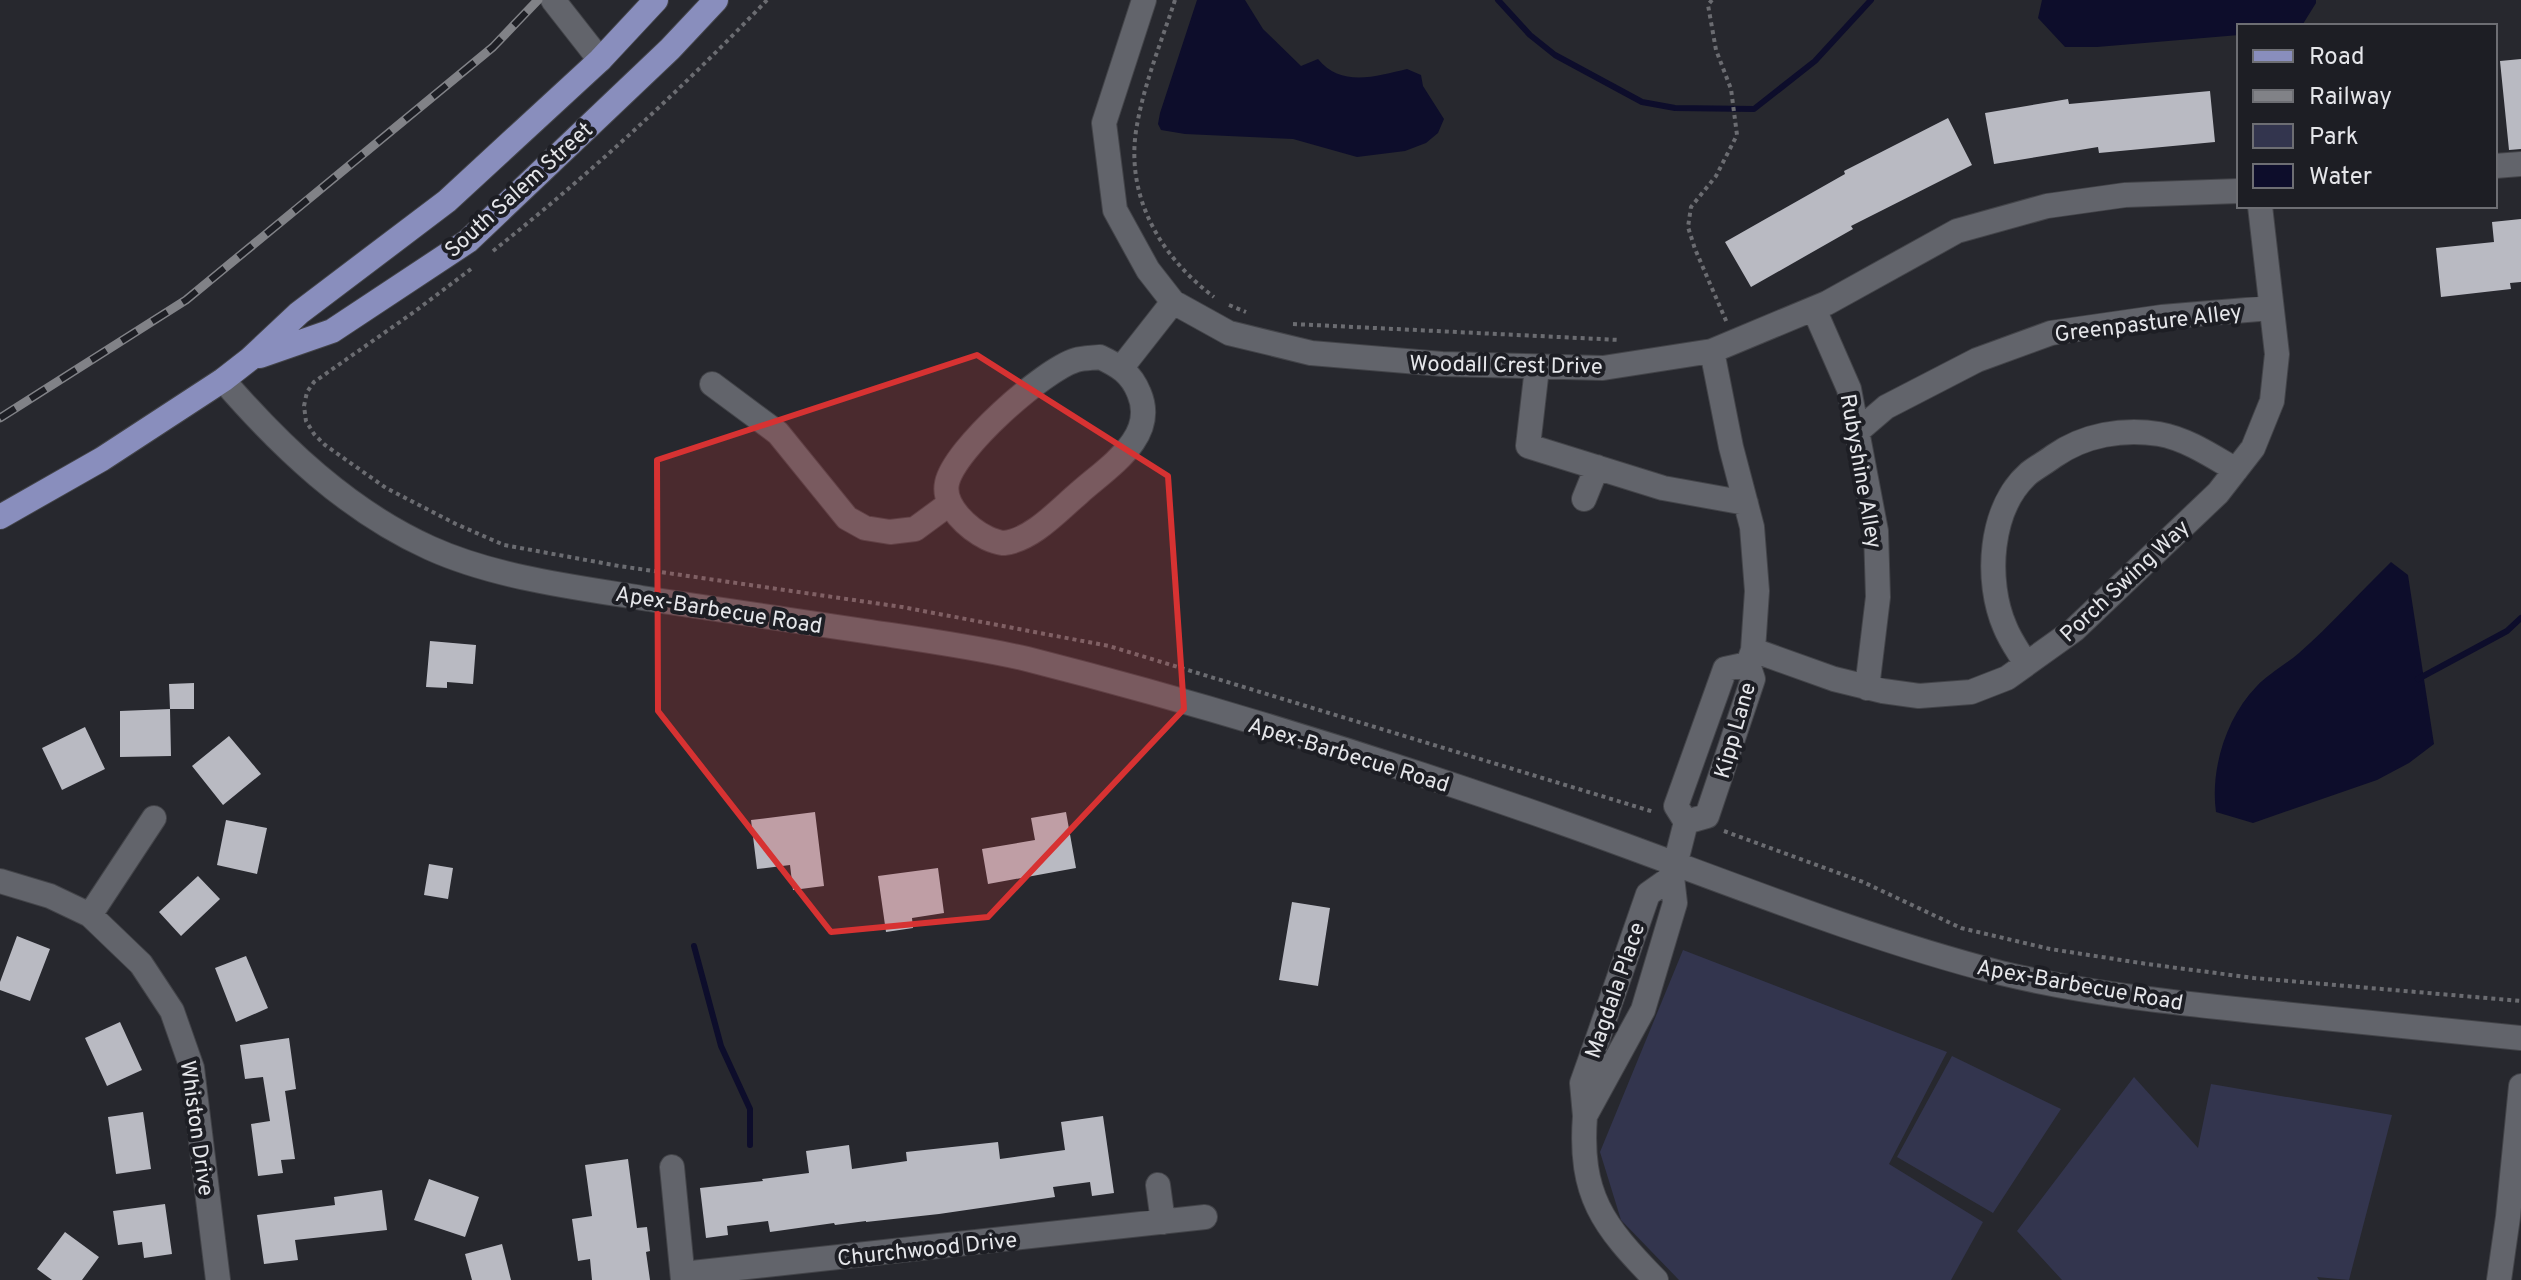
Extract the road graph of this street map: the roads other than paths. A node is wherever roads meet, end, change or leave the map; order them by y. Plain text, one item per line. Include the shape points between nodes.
1 (553, 0) edge
2 (656, 0) edge
3 (716, 0) edge
4 (1144, 0) edge
5 (600, 60) junction
6 (2521, 164) edge
7 (2497, 166) edge
8 (2237, 191) edge
9 (2260, 208) edge
10 (1173, 302) junction
11 (2271, 308) junction
12 (1814, 309) junction
13 (1712, 351) junction
14 (1122, 367) junction
15 (1537, 368) junction
16 (236, 369) junction
17 (712, 384) dead end
18 (1858, 431) junction
19 (1597, 467) junction
20 (2236, 470) junction
21 (1584, 499) dead end
22 (1746, 503) junction
23 (949, 504) junction
24 (0, 517) edge
25 (1750, 657) junction
26 (2026, 664) junction
27 (1867, 688) junction
28 (154, 818) dead end
29 (1674, 871) junction
30 (0, 881) edge
31 (90, 915) junction
32 (2521, 1038) edge
33 (2521, 1086) edge
34 (1585, 1116) junction
35 (672, 1167) dead end
36 (1158, 1185) dead end
37 (1205, 1217) dead end
38 (2515, 1217) edge
39 (1163, 1222) junction
40 (683, 1277) edge
41 (218, 1280) edge
42 (1656, 1280) edge
43 (2499, 1280) edge

1 - 5 street
2 - 5 main road, South Salem Street
3 - 16 main road, South Salem Street via 468,241 332,331
4 - 10 street, Woodall Crest Drive via 1104,123 1115,210 1148,270
5 - 16 main road, South Salem Street via 447,201 299,313
6 - 7 street
8 - 12 street, Woodall Crest Drive via 2109,197 2047,206 1957,231
9 - 11 street, Porch Swing Way
10 - 14 street
10 - 15 street, Woodall Crest Drive via 1229,333 1311,353
11 - 18 street, Greenpasture Alley via 2051,333 1977,360 1886,407
11 - 20 street, Porch Swing Way via 2277,354 2272,401 2253,448
12 - 13 street, Woodall Crest Drive
12 - 18 street, Rubyshine Alley via 1849,389
13 - 15 street, Woodall Crest Drive via 1603,368
13 - 22 street, Kipp Lane
14 - 23 street via 1100,357 1076,360 1022,396 953,464 945,486
14 - 23 street via 1144,403 1143,426 1128,450 1036,530 1003,543 988,539
15 - 19 street via 1528,446
16 - 24 main road, South Salem Street via 102,459
16 - 29 street, Apex-Barbecue Road via 297,458 390,528 483,567 591,590 1022,658 1512,805
17 - 23 street via 778,433 847,518 865,528 915,529
18 - 27 street, Rubyshine Alley via 1876,531 1878,584
19 - 21 street
19 - 22 street via 1663,488
20 - 26 street, Porch Swing Way via 2074,630
20 - 26 street via 2195,446 2159,434 2111,432 2070,445 2027,475 2002,510 1993,556 1994,589 2005,627
22 - 25 street, Kipp Lane via 1757,591
25 - 27 street, Porch Swing Way
25 - 29 street, Kipp Lane via 1725,669 1676,806 1686,822
26 - 27 street, Porch Swing Way via 1971,692 1919,696
28 - 31 street
29 - 32 street, Apex-Barbecue Road via 2032,980 2158,1001
29 - 34 street, Magdala Place via 1675,903 1643,1010
29 - 34 street, Magdala Place via 1648,894 1582,1083
30 - 31 street, Whiston Drive
31 - 41 street, Whiston Drive via 141,964 184,1040
33 - 38 street
34 - 42 street, Magdala Place via 1583,1148 1597,1203 1607,1226
35 - 40 street
36 - 39 street
37 - 39 street, Churchwood Drive
38 - 43 street
39 - 40 street, Churchwood Drive

